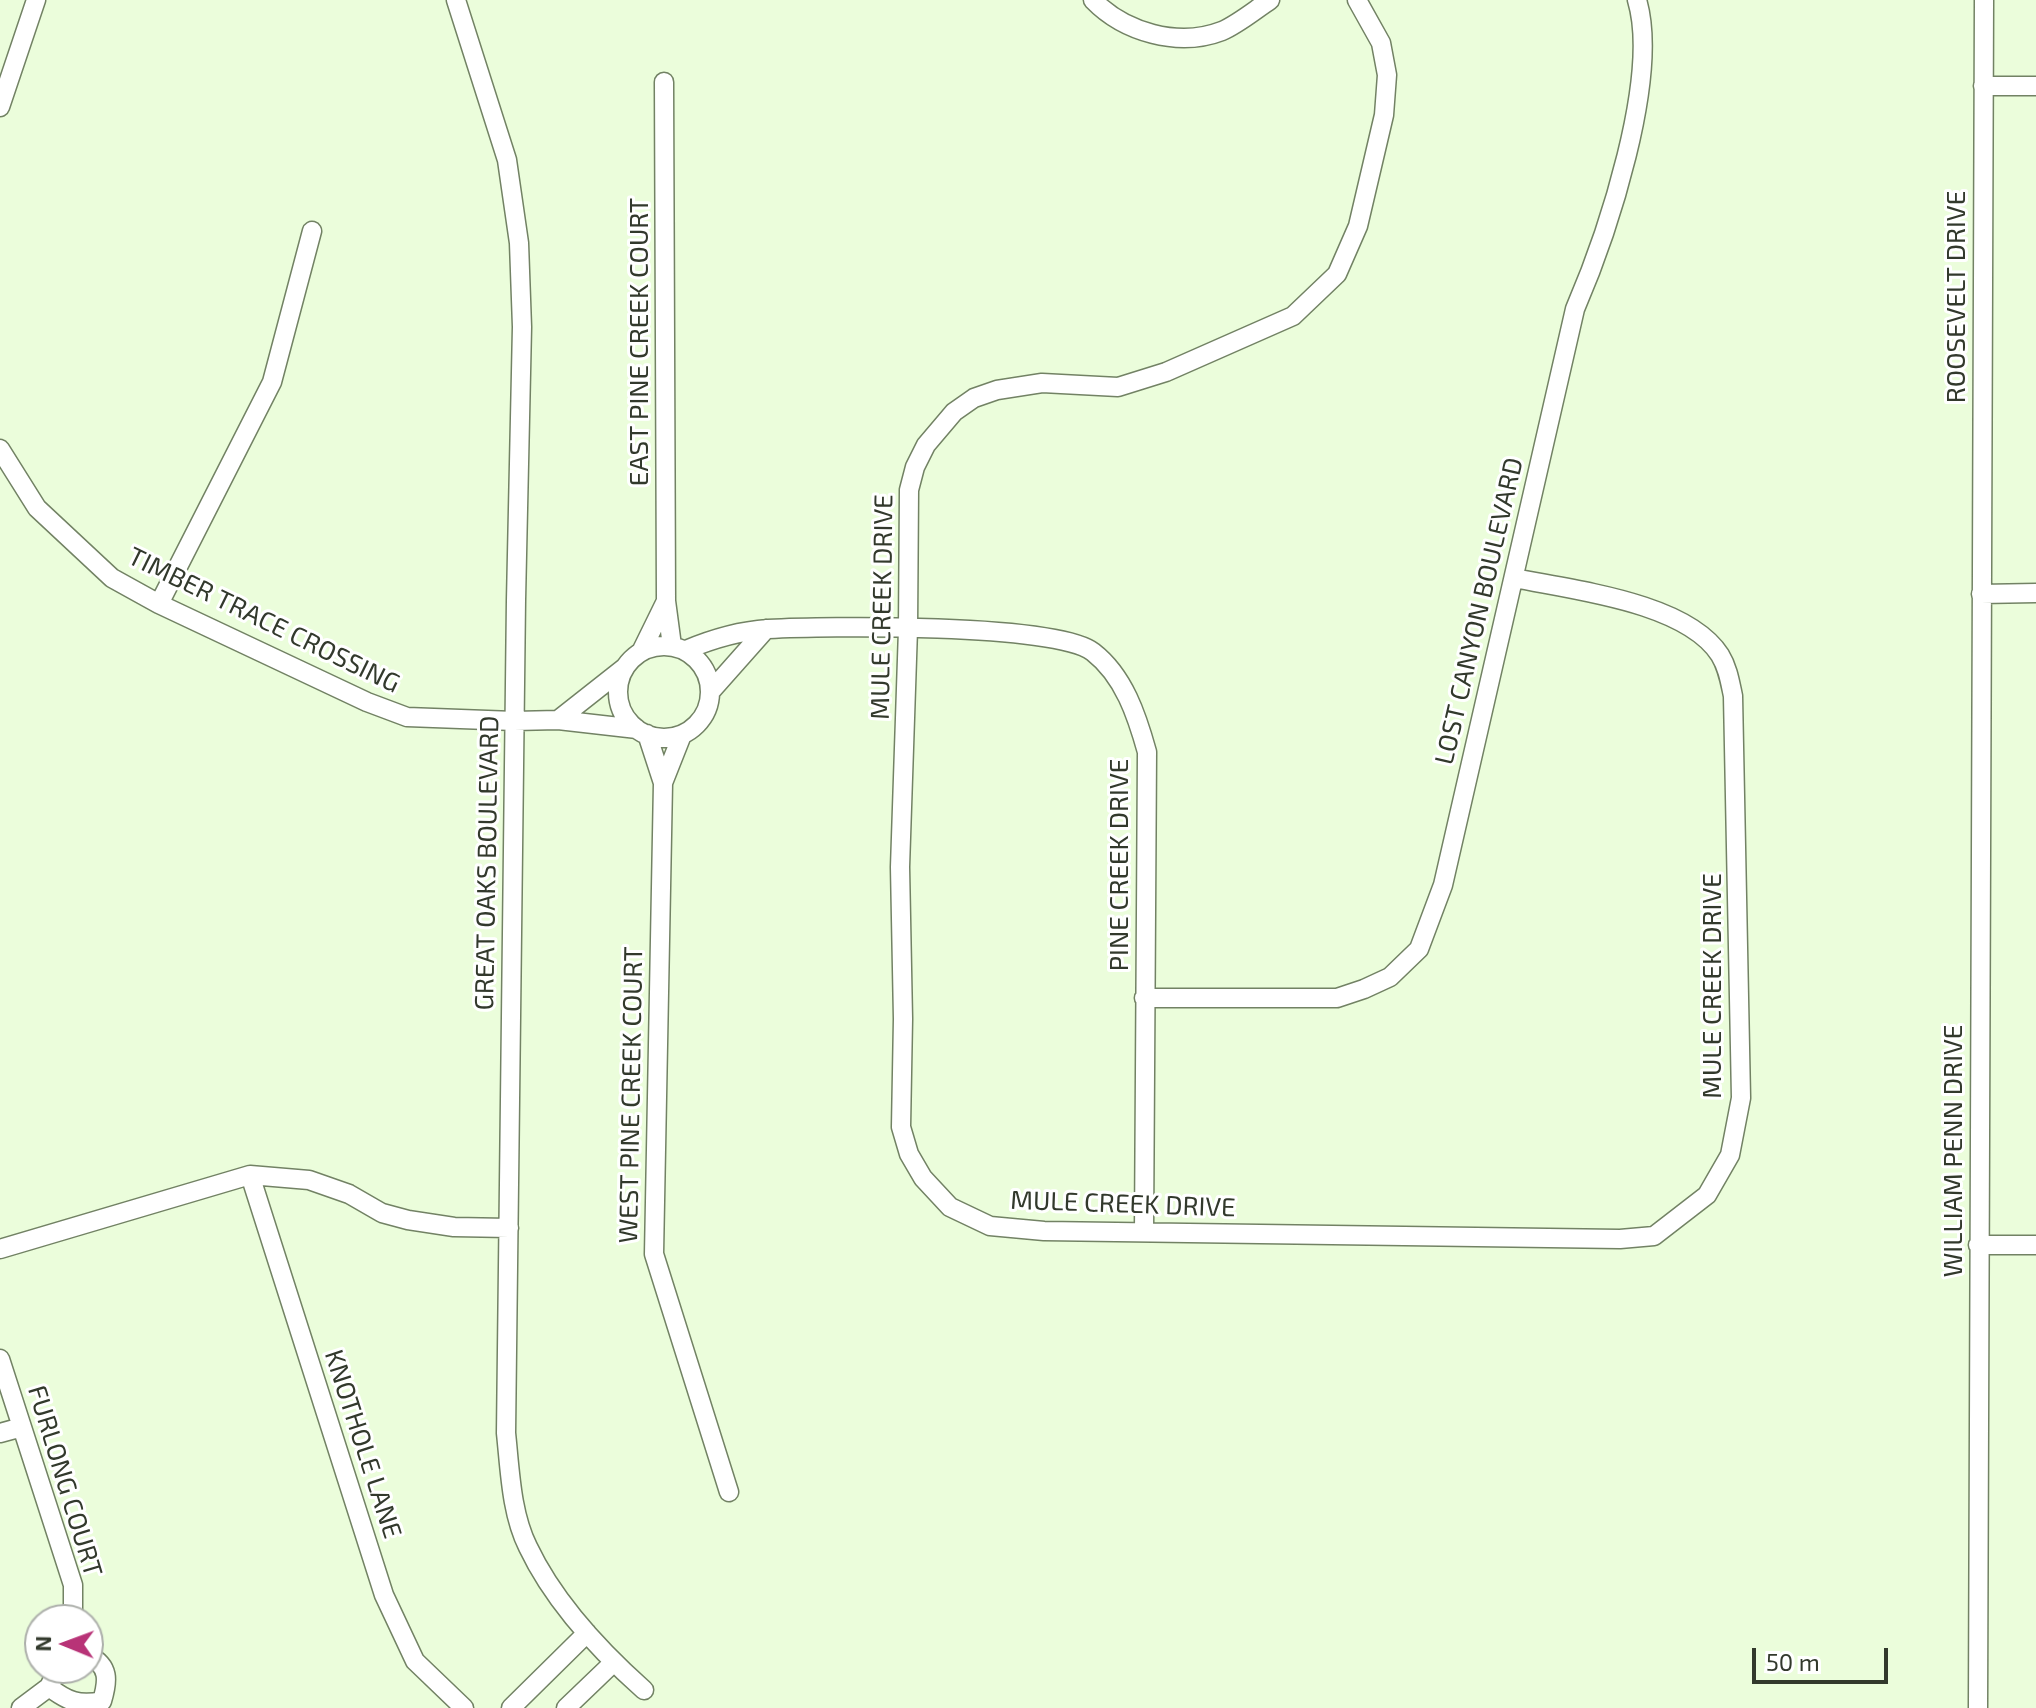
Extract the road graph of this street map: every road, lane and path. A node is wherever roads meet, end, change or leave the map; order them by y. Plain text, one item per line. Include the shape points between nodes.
1 (36, 0) edge
2 (456, 0) edge
3 (1093, 0) edge
4 (1270, 0) edge
5 (1357, 0) edge
6 (1637, 0) edge
7 (1984, 0) edge
8 (664, 82) dead end
9 (1983, 86) junction
10 (2036, 86) edge
11 (0, 107) edge
12 (312, 231) dead end
13 (0, 449) edge
14 (1514, 578) junction
15 (2036, 593) edge
16 (1981, 594) junction
17 (666, 601) junction
18 (159, 604) junction
19 (766, 629) junction
20 (908, 629) junction
21 (679, 648) junction
22 (641, 652) junction
23 (626, 666) junction
24 (711, 691) junction
25 (558, 720) junction
26 (514, 721) junction
27 (642, 732) junction
28 (682, 735) junction
29 (663, 783) junction
30 (1144, 998) junction
31 (250, 1175) junction
32 (509, 1228) junction
33 (1144, 1232) junction
34 (1978, 1245) junction
35 (2036, 1245) edge
36 (0, 1249) edge
37 (0, 1359) edge
38 (22, 1427) junction
39 (0, 1433) edge
40 (729, 1492) dead end
41 (73, 1604) edge
42 (587, 1633) junction
43 (614, 1662) junction
44 (104, 1669) edge
45 (50, 1684) edge
46 (49, 1687) junction
47 (644, 1690) dead end
48 (21, 1708) edge
49 (464, 1708) edge
50 (511, 1708) edge
51 (566, 1708) edge
52 (1978, 1708) edge

1 - 11 street
2 - 26 street, GREAT OAKS BOULEVARD via 507,160 519,243
3 - 4 street via 1130,27 1201,37 1223,31
5 - 20 street, MULE CREEK DRIVE via 1381,43 1387,75 1384,115 1358,226 1337,274 1293,316 1166,372 1118,387 1042,383 997,390 954,412 926,445 909,490
6 - 14 street, LOST CANYON BOULEVARD via 1641,69 1629,145 1596,260 1575,309
7 - 9 street, ROOSEVELT DRIVE
8 - 17 street, EAST PINE CREEK COURT
9 - 10 street
9 - 16 street, ROOSEVELT DRIVE
12 - 18 street via 272,382
13 - 18 street, TIMBER TRACE CROSSING via 37,508 112,578
14 - 30 street, LOST CANYON BOULEVARD via 1443,885 1419,949 1390,977 1337,998
14 - 33 street, MULE CREEK DRIVE via 1644,606 1689,625 1719,653 1729,673 1741,1056 1741,1098 1730,1155 1707,1195 1654,1236
15 - 16 street
16 - 34 street, WILLIAM PENN DRIVE
17 - 21 street, EAST PINE CREEK COURT
17 - 22 street, EAST PINE CREEK COURT
18 - 26 street, TIMBER TRACE CROSSING via 407,717
19 - 20 street, PINE CREEK DRIVE
19 - 21 street, PINE CREEK DRIVE
19 - 24 street
20 - 30 street, PINE CREEK DRIVE via 1061,639 1091,650 1111,669 1139,722 1147,752
20 - 33 street, MULE CREEK DRIVE via 900,867 901,1127 909,1154 950,1207 990,1226
21 - 22 street
21 - 24 street via 701,664
22 - 23 street
23 - 25 street
23 - 27 street via 618,693 621,707
24 - 28 street via 703,717
25 - 26 street
25 - 27 street
26 - 32 street, GREAT OAKS BOULEVARD
27 - 28 street
27 - 29 street, WEST PINE CREEK COURT
28 - 29 street, WEST PINE CREEK COURT
29 - 40 street, WEST PINE CREEK COURT via 654,1254
30 - 33 street, PINE CREEK DRIVE
31 - 32 street via 309,1180 408,1220
31 - 36 street
31 - 49 street, KNOTHOLE LANE via 384,1595 415,1661
32 - 42 street, GREAT OAKS BOULEVARD via 506,1433 511,1488 527,1546
34 - 35 street
34 - 52 street, WILLIAM PENN DRIVE
37 - 38 street, FURLONG COURT
38 - 39 street
38 - 41 street, FURLONG COURT via 73,1585
42 - 43 street, GREAT OAKS BOULEVARD
42 - 50 street
43 - 47 street, GREAT OAKS BOULEVARD
43 - 51 street
44 - 46 street via 102,1701 84,1705 65,1700
45 - 46 street
46 - 48 street

